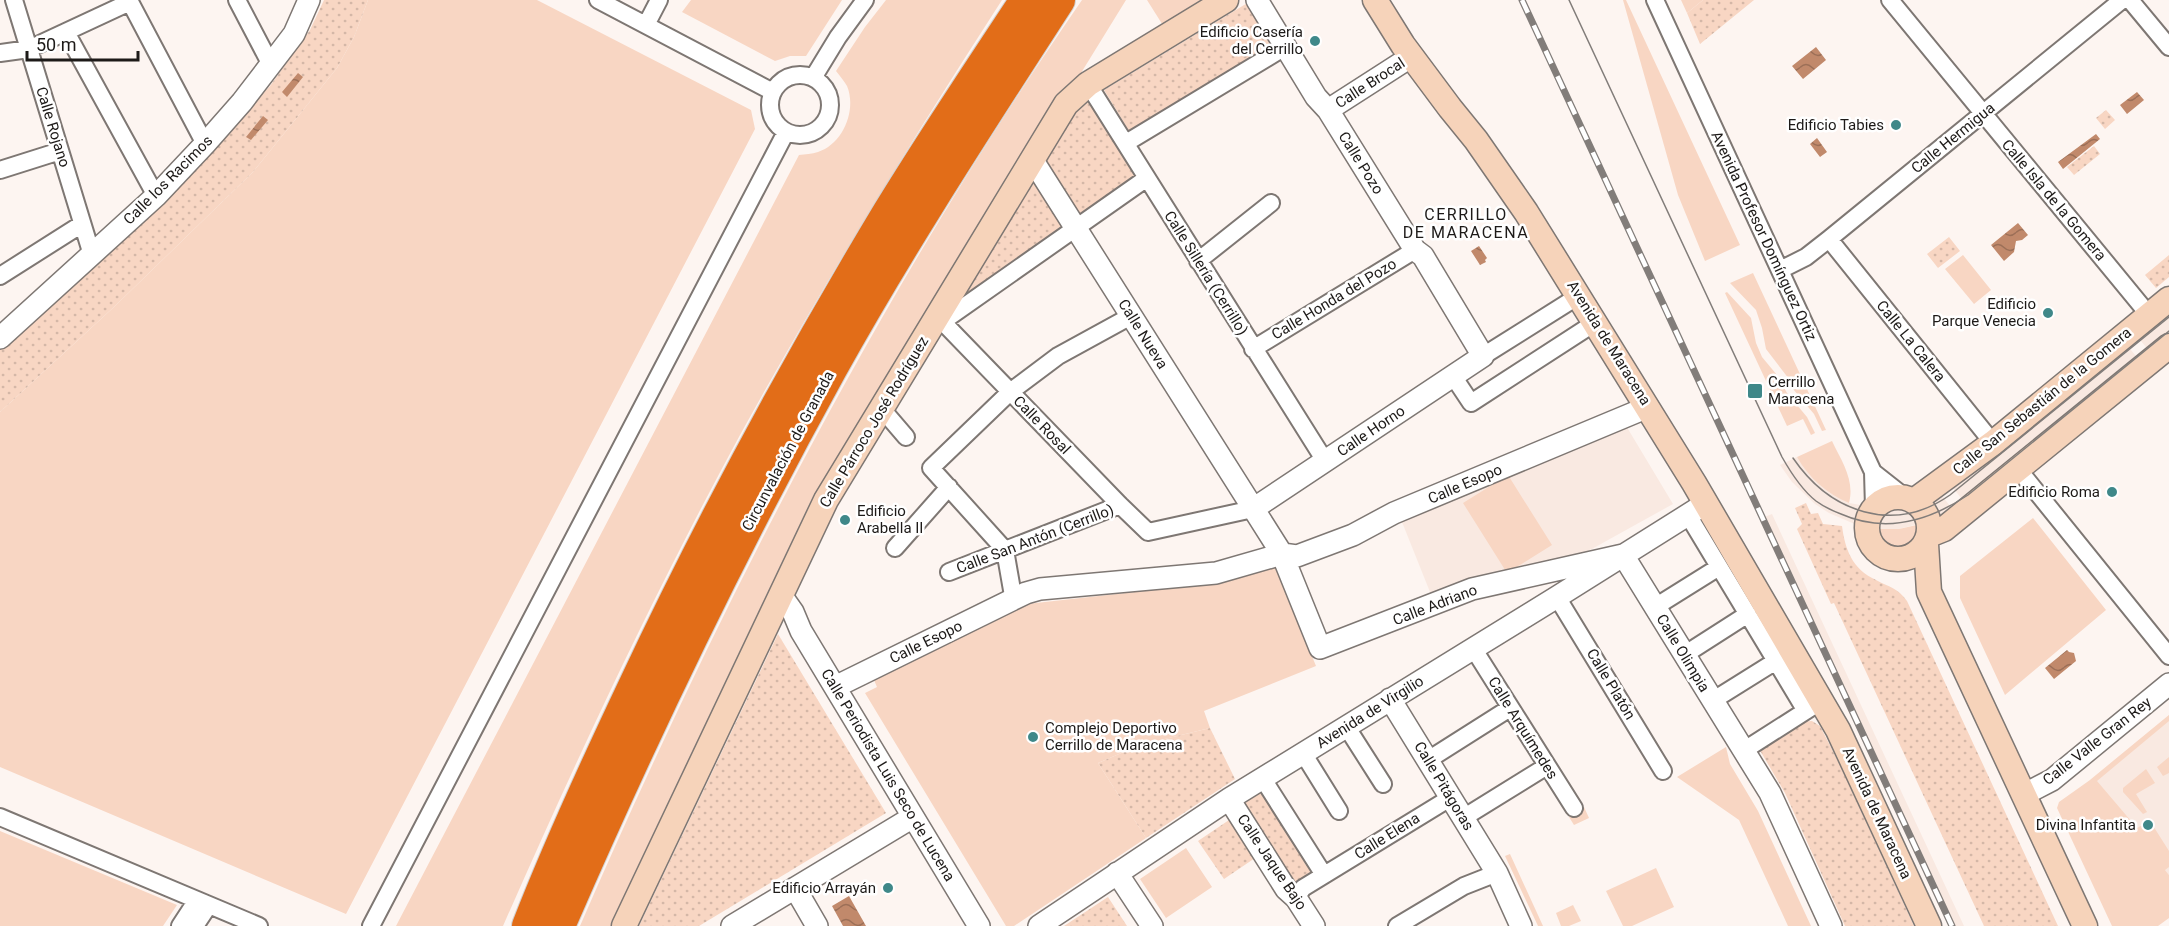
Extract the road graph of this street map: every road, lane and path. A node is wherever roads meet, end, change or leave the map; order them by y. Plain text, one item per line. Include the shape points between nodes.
1 (14, 0) edge
2 (237, 0) edge
3 (309, 0) edge
4 (598, 0) edge
5 (659, 0) edge
6 (865, 0) edge
7 (1026, 0) edge
8 (1059, 0) edge
9 (1226, 0) edge
10 (1257, 0) edge
11 (1375, 0) edge
12 (1654, 0) edge
13 (1890, 0) edge
14 (2122, 0) edge
15 (2130, 0) edge
16 (130, 1) edge
17 (646, 25) junction
18 (66, 32) junction
19 (1285, 47) junction
20 (2169, 47) edge
21 (29, 49) junction
22 (0, 53) edge
23 (1412, 56) junction
24 (271, 65) junction
25 (813, 78) junction
26 (1088, 84) junction
27 (773, 92) junction
28 (1328, 110) junction
29 (1983, 114) junction
30 (786, 132) junction
31 (1126, 143) junction
32 (205, 144) junction
33 (60, 151) junction
34 (1032, 159) junction
35 (0, 170) edge
36 (1147, 178) junction
37 (156, 196) junction
38 (1271, 203) dead end
39 (82, 224) junction
40 (1075, 228) junction
41 (1829, 239) junction
42 (1415, 250) junction
43 (92, 255) junction
44 (1198, 261) junction
45 (1780, 270) junction
46 (0, 276) edge
47 (1580, 296) junction
48 (2169, 299) edge
49 (2150, 315) junction
50 (1131, 316) junction
51 (939, 319) junction
52 (1596, 322) junction
53 (0, 338) edge
54 (2169, 346) edge
55 (1253, 349) junction
56 (1483, 356) junction
57 (1453, 376) junction
58 (1010, 392) junction
59 (1648, 407) junction
60 (879, 411) junction
61 (906, 437) dead end
62 (1993, 443) junction
63 (1325, 461) junction
64 (2018, 469) junction
65 (1873, 472) junction
66 (950, 487) junction
67 (1910, 499) junction
68 (1120, 505) junction
69 (1874, 508) junction
70 (1253, 509) junction
71 (1696, 509) junction
72 (1149, 532) joint
73 (1927, 540) junction
74 (895, 548) dead end
75 (1005, 549) junction
76 (1282, 554) junction
77 (1623, 555) junction
78 (1894, 560) junction
79 (1719, 567) junction
80 (950, 572) dead end
81 (1929, 592) junction
82 (1557, 597) junction
83 (1016, 598) junction
84 (776, 605) junction
85 (1655, 607) junction
86 (1748, 614) junction
87 (1473, 648) junction
88 (1684, 655) junction
89 (2169, 656) edge
90 (1776, 661) junction
91 (2169, 684) edge
92 (835, 687) junction
93 (1390, 699) junction
94 (1712, 701) junction
95 (1814, 706) junction
96 (1510, 708) junction
97 (1346, 726) junction
98 (1743, 751) junction
99 (1303, 753) junction
100 (1428, 760) junction
101 (1547, 766) junction
102 (1664, 771) dead end
103 (1263, 779) junction
104 (1383, 784) dead end
105 (2024, 795) junction
106 (1450, 798) junction
107 (1229, 799) junction
108 (1574, 808) dead end
109 (1339, 811) dead end
110 (0, 817) edge
111 (913, 817) junction
112 (1463, 818) junction
113 (1118, 873) junction
114 (1497, 873) junction
115 (1324, 875) junction
116 (795, 888) junction
117 (1296, 898) junction
118 (203, 903) junction
119 (180, 926) edge
120 (195, 926) edge
121 (258, 926) edge
122 (371, 926) edge
123 (528, 926) edge
124 (559, 926) edge
125 (624, 926) edge
126 (732, 926) edge
127 (817, 926) edge
128 (979, 926) edge
129 (1039, 926) edge
130 (1152, 926) edge
131 (1314, 926) edge
132 (1397, 926) edge
133 (1521, 926) edge
134 (1831, 926) edge
135 (1929, 926) edge
136 (2085, 926) edge

1 - 21 street, Calle Rojano
2 - 24 street
3 - 24 street, Calle los Racimos via 294,34
4 - 17 street
5 - 17 street
6 - 25 street
7 - 123 highway, Circunvalación de Granada via 887,215 752,452 612,732
8 - 124 highway, Circunvalación de Granada via 975,129 832,368 683,653
9 - 26 main road, Calle Párroco José Rodríguez
10 - 19 street, Calle Pozo
11 - 23 main road, Avenida de Maracena
12 - 45 street, Avenida Profesor Domínguez Ortiz
13 - 29 street, Calle Isla de la Gomera
14 - 29 street, Calle Hermigua
15 - 20 street
16 - 18 street
16 - 32 street
17 - 27 street
18 - 21 street
18 - 37 street
19 - 28 street, Calle Pozo
19 - 31 street
21 - 22 street
21 - 33 street, Calle Rojano
23 - 28 street, Calle Brocal
23 - 47 main road, Avenida de Maracena via 1483,149
24 - 32 street, Calle los Racimos
25 - 27 street via 786,79
25 - 30 street via 827,91 827,119 821,127 804,135
26 - 31 street, Calle Sillería (Cerrillo)
26 - 34 main road, Calle Párroco José Rodríguez via 1066,104
27 - 30 street via 770,110
28 - 42 street, Calle Pozo
29 - 41 street, Calle Hermigua
29 - 49 street, Calle Isla de la Gomera
30 - 122 street
31 - 36 street, Calle Sillería (Cerrillo)
32 - 37 street, Calle los Racimos
33 - 35 street
33 - 39 street, Calle Rojano
34 - 40 street, Calle Nueva
34 - 51 main road, Calle Párroco José Rodríguez
36 - 40 street, Calle Párroco José Rodríguez
36 - 44 street, Calle Sillería (Cerrillo)
37 - 43 street, Calle los Racimos
38 - 44 street
39 - 43 street, Calle Rojano
39 - 46 street
40 - 50 street, Calle Nueva
40 - 51 street, Calle Párroco José Rodríguez
41 - 45 street, Calle Hermigua
41 - 62 street, Calle La Calera
42 - 55 street, Calle Honda del Pozo
42 - 56 street, Calle Pozo via 1423,256
43 - 53 street, Calle los Racimos
44 - 55 street, Calle Sillería (Cerrillo)
45 - 65 street, Avenida Profesor Domínguez Ortiz
47 - 52 main road, Avenida de Maracena
47 - 56 street, Calle Horno
48 - 49 main road, Calle San Sebastián de la Gomera
49 - 62 main road, Calle San Sebastián de la Gomera
50 - 58 street via 1058,356
50 - 70 street, Calle Nueva
51 - 58 street, Calle Rosal
51 - 60 main road, Calle Párroco José Rodríguez
52 - 57 street via 1471,403
52 - 59 main road, Avenida de Maracena
54 - 64 main road
55 - 63 street, Calle Sillería (Cerrillo)
56 - 57 street, Calle Horno
57 - 63 street, Calle Horno
58 - 66 street via 932,468
58 - 68 street, Calle Rosal
59 - 71 main road, Avenida de Maracena
59 - 76 street, Calle Esopo via 1394,513 1353,536 1297,556
60 - 61 street
60 - 84 main road, Calle Párroco José Rodríguez via 826,500
62 - 67 main road, Calle San Sebastián de la Gomera
63 - 70 street, Calle Horno
64 - 73 main road
64 - 89 street
65 - 67 street, Avenida Profesor Domínguez Ortiz
65 - 69 street, Avenida Profesor Domínguez Ortiz
66 - 74 street
66 - 75 street
67 - 69 main road via 1888,498
67 - 73 main road via 1928,517
68 - 72 street, Calle Rosal
68 - 75 street, Calle San Antón (Cerrillo)
69 - 78 main road via 1867,523 1870,543 1884,557
70 - 72 street, Calle Horno
70 - 76 street
71 - 77 street, Avenida de Virgilio
71 - 79 street, Avenida de Maracena
71 - 95 main road, Avenida de Maracena
73 - 78 main road via 1913,556
73 - 81 main road
75 - 80 street, Calle San Antón (Cerrillo)
75 - 83 street
76 - 77 street, Calle Adriano via 1320,648 1472,589
76 - 83 street, Calle Esopo via 1216,573 1040,590
77 - 82 street, Avenida de Virgilio
77 - 85 street, Calle Olimpia
78 - 81 main road
79 - 85 street
79 - 86 street, Avenida de Maracena
81 - 105 main road
82 - 87 street, Avenida de Virgilio
82 - 102 street, Calle Platón
83 - 92 street, Calle Esopo
84 - 92 street, Calle Periodista Luis Seco de Lucena via 784,617 797,625
84 - 125 main road, Calle Párroco José Rodríguez
85 - 88 street, Calle Olimpia
86 - 88 street
86 - 90 street, Avenida de Maracena
87 - 93 street, Avenida de Virgilio
87 - 96 street, Calle Arquímedes
88 - 94 street, Calle Olimpia
90 - 94 street
90 - 95 street, Avenida de Maracena
91 - 105 street, Calle Valle Gran Rey via 2052,780
92 - 111 street, Calle Periodista Luis Seco de Lucena
93 - 97 street, Avenida de Virgilio
93 - 100 street, Calle Pitágoras
94 - 98 street, Calle Olimpia
95 - 98 street
95 - 135 main road, Avenida de Maracena via 1861,776
96 - 100 street
96 - 101 street, Calle Arquímedes
97 - 99 street, Avenida de Virgilio
97 - 104 street
98 - 134 street, Calle Olimpia via 1770,793
99 - 103 street, Avenida de Virgilio
99 - 109 street
100 - 106 street, Calle Pitágoras
101 - 108 street, Calle Arquímedes
101 - 112 street
103 - 107 street, Avenida de Virgilio
103 - 115 street
105 - 136 main road
106 - 112 street, Calle Pitágoras
106 - 115 street, Calle Elena
107 - 113 street, Avenida de Virgilio
107 - 117 street, Calle Jaque Bajo via 1286,889
110 - 118 street
111 - 116 street
111 - 128 street, Calle Periodista Luis Seco de Lucena
112 - 114 street, Calle Pitágoras
113 - 129 street, Avenida de Virgilio
113 - 130 street
114 - 132 street via 1464,886
114 - 133 street, Calle Pitágoras
115 - 117 street, Calle Elena via 1303,888
116 - 126 street
116 - 127 street
117 - 131 street, Calle Jaque Bajo
118 - 119 street
118 - 120 street
118 - 121 street

